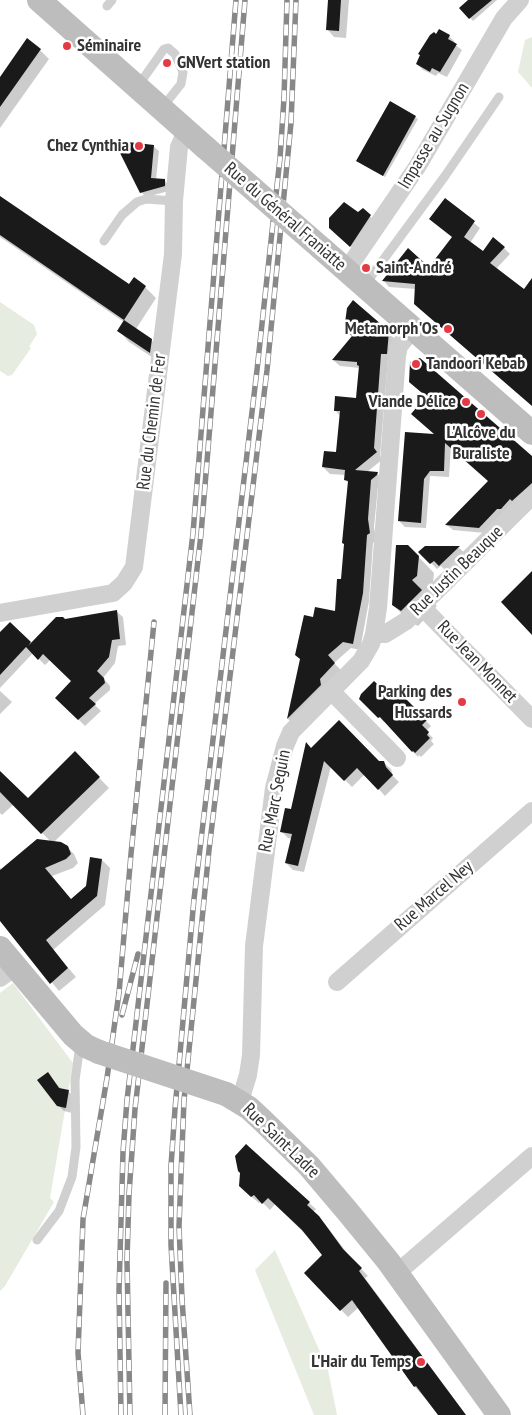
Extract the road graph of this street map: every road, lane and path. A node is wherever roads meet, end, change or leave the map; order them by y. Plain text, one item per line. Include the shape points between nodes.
1 (39, 0) edge
2 (520, 0) edge
3 (137, 87) junction
4 (499, 97) dead end
5 (161, 109) junction
6 (186, 131) junction
7 (174, 201) junction
8 (104, 241) dead end
9 (346, 271) junction
10 (364, 286) junction
11 (413, 329) junction
12 (529, 425) edge
13 (532, 496) edge
14 (421, 606) junction
15 (0, 613) edge
16 (374, 634) junction
17 (331, 691) junction
18 (532, 719) edge
19 (397, 758) dead end
20 (532, 811) edge
21 (0, 948) edge
22 (7, 972) edge
23 (337, 982) dead end
24 (90, 1047) junction
25 (233, 1098) junction
26 (532, 1156) edge
27 (37, 1240) dead end
28 (397, 1273) junction
29 (495, 1413) edge

1 - 3 street, Rue du Général Franiatte
2 - 9 street, Impasse au Sugnon via 504,18 417,167
3 - 5 street, Rue du Général Franiatte
3 - 5 lane via 164,49 168,48 175,54 183,72 180,84
4 - 10 lane
5 - 6 street, Rue du Général Franiatte
6 - 7 street, Rue du Chemin de Fer via 179,147
6 - 9 street, Rue du Général Franiatte, bridge
7 - 8 lane via 146,199 138,202 122,215
7 - 15 street, Rue du Chemin de Fer via 173,254 134,567 113,593
9 - 10 street, Rue du Général Franiatte
10 - 11 street, Rue du Général Franiatte
11 - 12 street, Rue du Général Franiatte
11 - 16 street, Rue Marc Seguin via 399,346 397,356
13 - 14 street, Rue Justin Beauque
14 - 16 street, Rue Justin Beauque via 393,630
14 - 18 street, Rue Jean Monnet
16 - 17 street, Rue Marc Seguin via 361,661
17 - 19 street
17 - 25 street, Rue Marc Seguin via 291,732 284,746 274,788 254,946 251,1056
20 - 23 street, Rue Marcel Ney
21 - 22 street
22 - 24 street
24 - 25 street, Rue Saint-Ladre, bridge
24 - 27 lane via 75,1080 76,1147 72,1177 60,1211
25 - 28 street, Rue Saint-Ladre via 249,1108 309,1166
26 - 28 street
28 - 29 street, Rue Saint-Ladre

